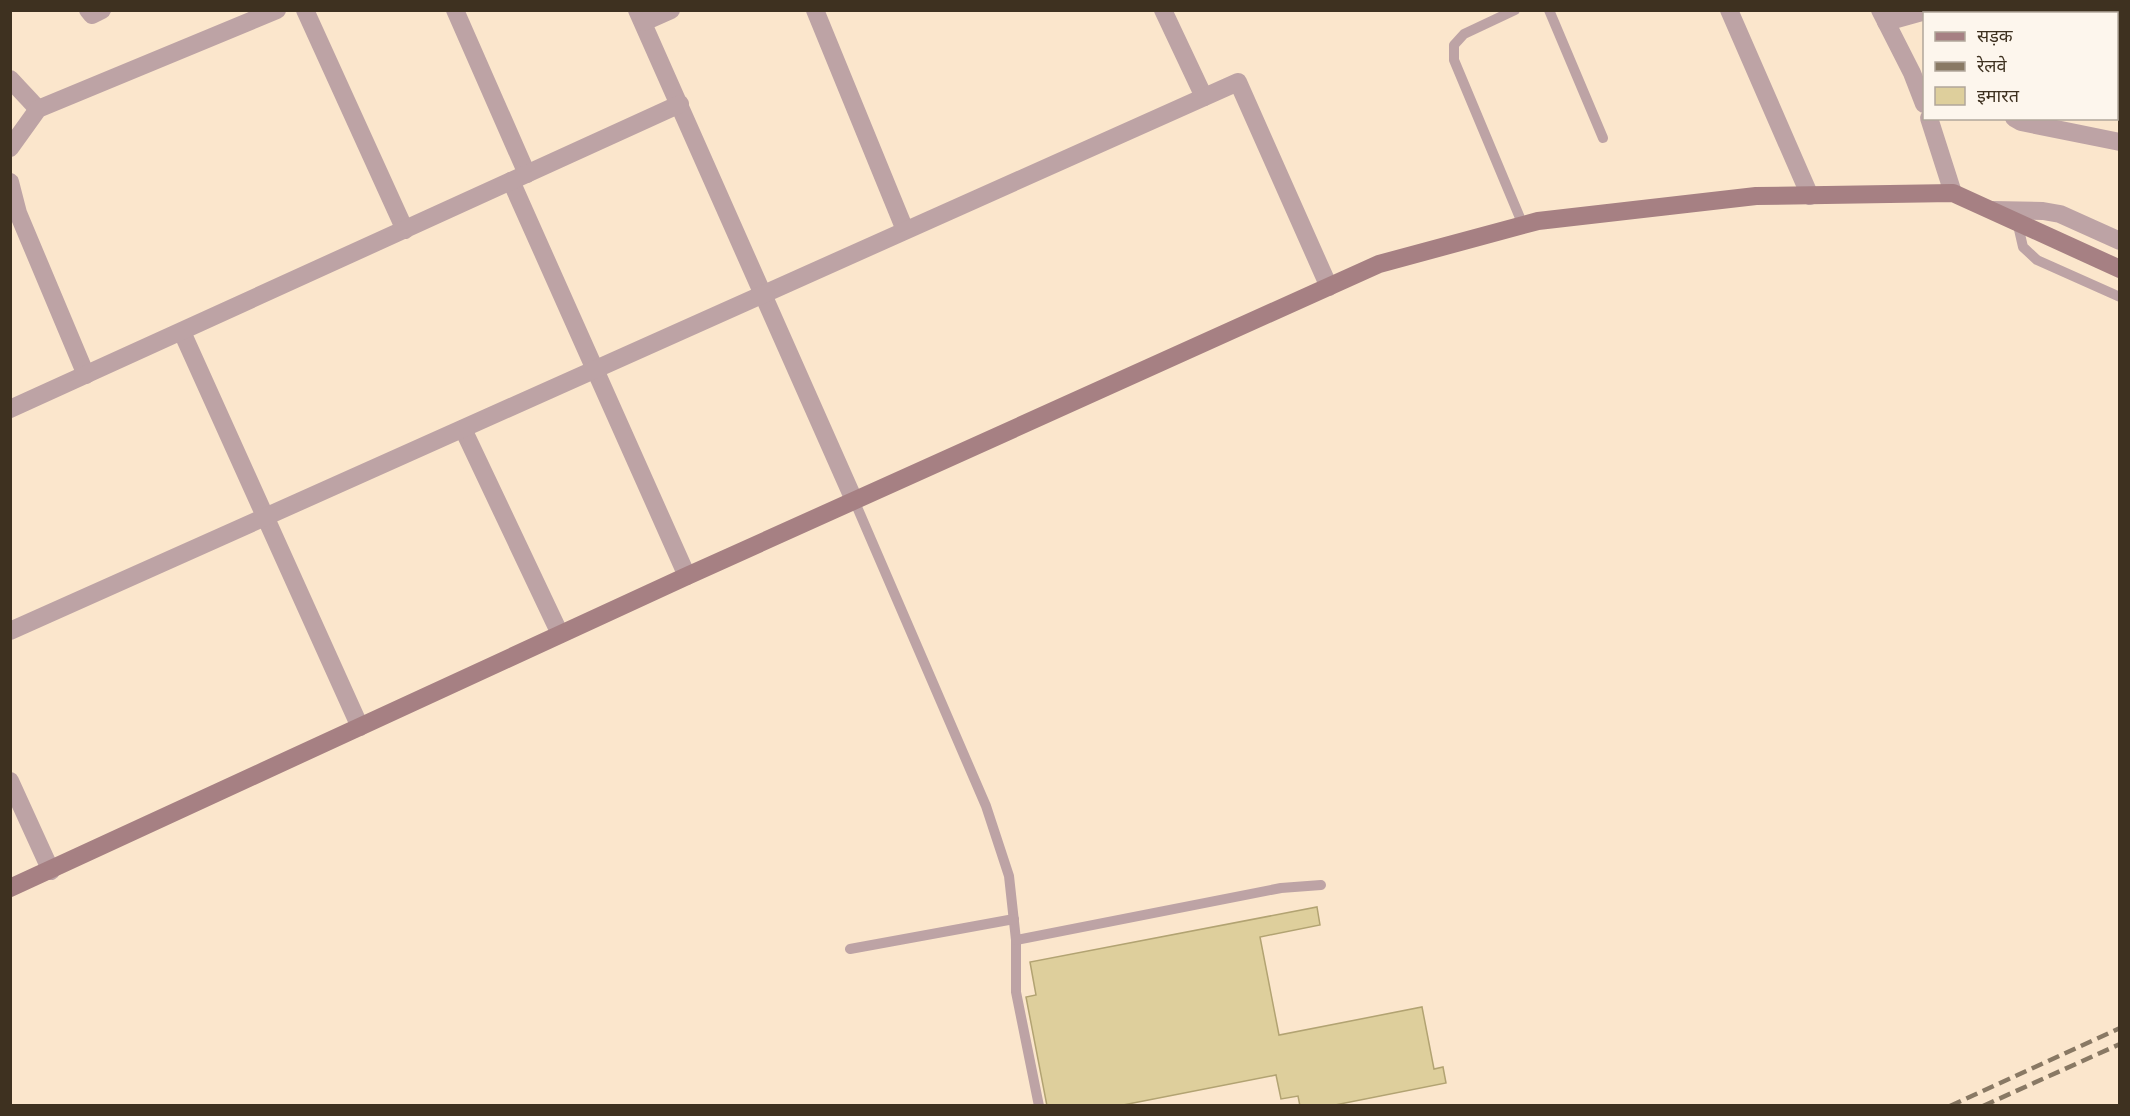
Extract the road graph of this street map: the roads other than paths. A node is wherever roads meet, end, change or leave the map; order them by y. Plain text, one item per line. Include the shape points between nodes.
1 (88, 10) edge
2 (102, 10) edge
3 (277, 10) edge
4 (305, 10) edge
5 (455, 10) edge
6 (671, 10) edge
7 (815, 10) edge
8 (1163, 10) edge
9 (1515, 10) edge
10 (1549, 10) edge
11 (1729, 10) edge
12 (1929, 10) edge
13 (641, 16) edge
14 (1883, 16) edge
15 (10, 79) edge
16 (1204, 97) junction
17 (1923, 102) edge
18 (680, 104) junction
19 (38, 109) junction
20 (1930, 120) edge
21 (2018, 120) edge
22 (1603, 138) dead end
23 (2120, 142) edge
24 (10, 148) edge
25 (519, 178) junction
26 (10, 182) edge
27 (1953, 193) junction
28 (1810, 196) junction
29 (1992, 210) junction
30 (2017, 221) junction
31 (1523, 225) junction
32 (405, 230) junction
33 (905, 230) junction
34 (2120, 241) edge
35 (2120, 269) edge
36 (1329, 287) junction
37 (763, 294) junction
38 (2120, 297) edge
39 (182, 332) junction
40 (594, 369) junction
41 (86, 375) junction
42 (10, 409) edge
43 (463, 429) junction
44 (854, 500) junction
45 (265, 517) junction
46 (687, 576) junction
47 (10, 631) edge
48 (560, 634) junction
49 (360, 727) junction
50 (10, 781) edge
51 (51, 871) junction
52 (1321, 885) dead end
53 (10, 888) edge
54 (1014, 919) junction
55 (1016, 940) junction
56 (850, 949) dead end
57 (1039, 1106) edge

1 - 2 street via 92,15
3 - 19 street
4 - 32 street
5 - 25 street
6 - 13 street
7 - 33 street
8 - 16 street
9 - 31 lane via 1464,34 1454,45 1454,60
10 - 22 lane
11 - 28 street
12 - 14 street
13 - 18 street
14 - 17 street
15 - 19 street
16 - 33 street
16 - 36 street via 1238,82
18 - 25 street
18 - 37 street
19 - 24 street
20 - 27 street
21 - 23 street
25 - 32 street
25 - 40 street
26 - 41 street via 18,213
27 - 28 street
27 - 29 street
28 - 31 street via 1756,196
29 - 30 street
29 - 34 street via 2060,214
30 - 35 street
30 - 38 lane via 2023,247 2037,260
31 - 36 street via 1379,264
32 - 39 street
33 - 37 street
36 - 44 street
37 - 40 street
37 - 44 street
39 - 41 street
39 - 45 street
40 - 43 street
40 - 46 street
41 - 42 street
43 - 45 street
43 - 48 street
44 - 46 street
44 - 54 lane via 986,806 1009,876
45 - 47 street
45 - 49 street
46 - 48 street
48 - 49 street
49 - 51 street
50 - 51 street
51 - 53 street
52 - 55 lane via 1281,888
54 - 55 lane
54 - 56 lane
55 - 57 lane via 1016,992

